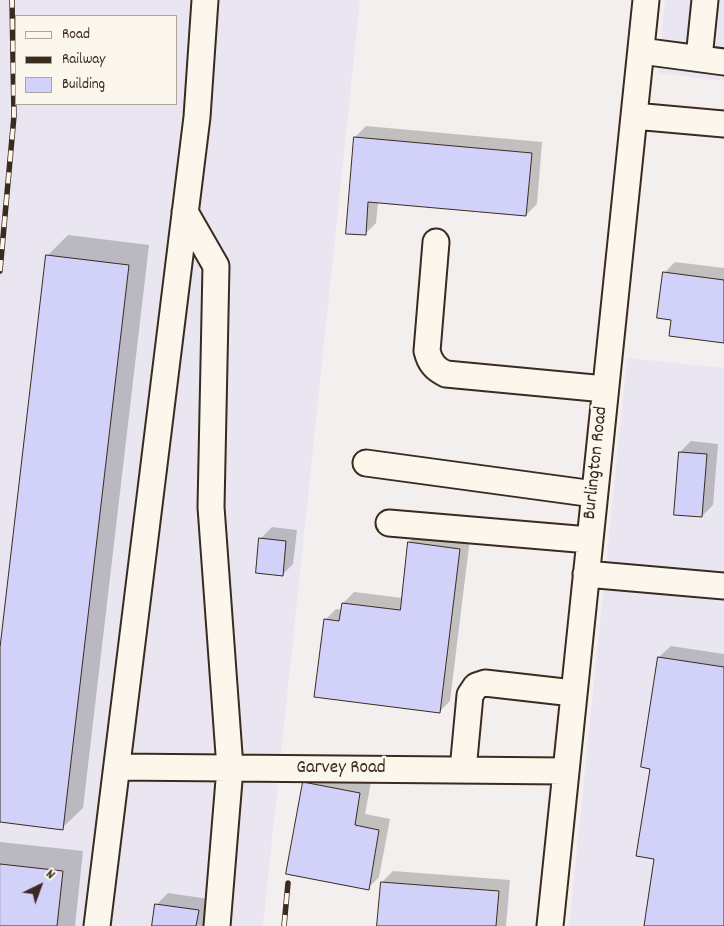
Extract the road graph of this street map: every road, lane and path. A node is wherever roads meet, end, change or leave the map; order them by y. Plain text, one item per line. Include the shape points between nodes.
1 (205, 0) edge
2 (646, 0) edge
3 (705, 0) edge
4 (640, 52) junction
5 (699, 58) junction
6 (724, 62) edge
7 (634, 116) junction
8 (724, 124) edge
9 (185, 212) junction
10 (436, 242) dead end
11 (605, 389) junction
12 (366, 463) dead end
13 (594, 494) junction
14 (390, 523) dead end
15 (589, 540) junction
16 (586, 574) junction
17 (724, 586) edge
18 (573, 693) junction
19 (117, 767) junction
20 (230, 768) junction
21 (463, 770) junction
22 (565, 771) junction
23 (97, 926) edge
24 (217, 926) edge
25 (550, 926) edge

1 - 9 street via 197,117
2 - 4 street, Burlington Road
3 - 5 street
4 - 5 street
4 - 7 street, Burlington Road
5 - 6 street
7 - 8 street
7 - 11 street, Burlington Road
9 - 19 street
9 - 20 street via 216,266 211,507
10 - 11 street via 427,351 438,371
11 - 13 street, Burlington Road
12 - 13 street
13 - 15 street, Burlington Road
14 - 15 street
15 - 16 street, Burlington Road
16 - 17 street
16 - 18 street, Burlington Road
18 - 21 street via 485,683 476,686 470,695
18 - 22 street, Burlington Road
19 - 20 street, Garvey Road
19 - 23 street
20 - 21 street, Garvey Road
20 - 24 street
21 - 22 street, Garvey Road
22 - 25 street, Burlington Road

